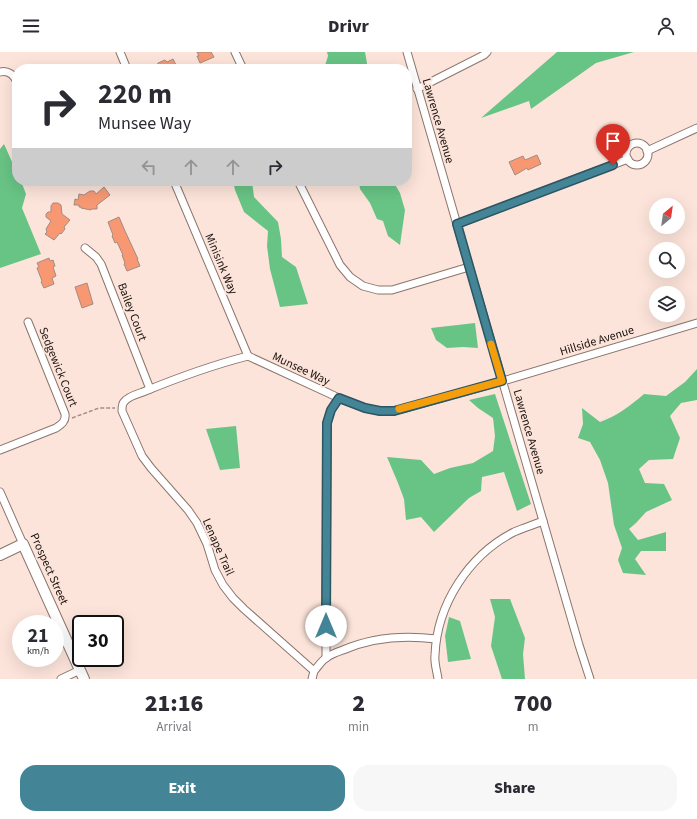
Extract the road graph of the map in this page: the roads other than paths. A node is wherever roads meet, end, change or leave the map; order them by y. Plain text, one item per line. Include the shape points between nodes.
1 (120, 52) edge
2 (234, 52) edge
3 (407, 52) edge
4 (487, 52) edge
5 (125, 64) edge
6 (240, 64) edge
7 (410, 64) edge
8 (412, 70) edge
9 (0, 72) edge
10 (12, 74) edge
11 (417, 89) junction
12 (697, 128) edge
13 (647, 151) junction
14 (628, 159) junction
15 (176, 186) edge
16 (300, 186) edge
17 (457, 224) junction
18 (85, 248) dead end
19 (469, 267) junction
20 (28, 322) dead end
21 (697, 323) edge
22 (248, 356) junction
23 (502, 381) junction
24 (150, 389) junction
25 (339, 398) junction
26 (0, 450) edge
27 (0, 492) edge
28 (543, 521) junction
29 (23, 544) junction
30 (0, 555) edge
31 (436, 639) junction
32 (326, 658) junction
33 (314, 671) junction
34 (82, 675) edge
35 (61, 679) edge
36 (312, 679) edge
37 (438, 679) edge
38 (590, 679) edge

1 - 5 street
2 - 6 street
3 - 7 street, Lawrence Avenue
4 - 11 street
8 - 11 street, Lawrence Avenue
9 - 10 street
11 - 17 street, Lawrence Avenue
12 - 13 street
13 - 14 street via 647,158 643,164 632,164
13 - 14 street via 643,145 632,144 627,149
14 - 17 street
15 - 22 street, Minisink Way
16 - 19 street via 340,265 350,277 363,286 392,290
17 - 19 street, Lawrence Avenue
18 - 24 street, Bailey Court via 101,264
19 - 23 street, Lawrence Avenue
20 - 26 street, Sedgewick Court via 65,418 56,428
21 - 23 street, Hillside Avenue
22 - 24 street
22 - 25 street, Munsee Way
23 - 25 street, Munsee Way via 394,411 365,408
23 - 28 street, Lawrence Avenue
24 - 33 street, Lenape Trail via 127,399 122,407 142,456 197,523 215,570 232,598
25 - 32 street via 331,410 327,423
27 - 29 street, Prospect Street
28 - 31 street via 507,537 476,560 450,598
28 - 38 street, Lawrence Avenue
29 - 30 street
29 - 34 street, Prospect Street
31 - 32 street via 413,636 383,638 349,647
31 - 37 street via 434,656
32 - 33 street
33 - 36 street
34 - 35 street

